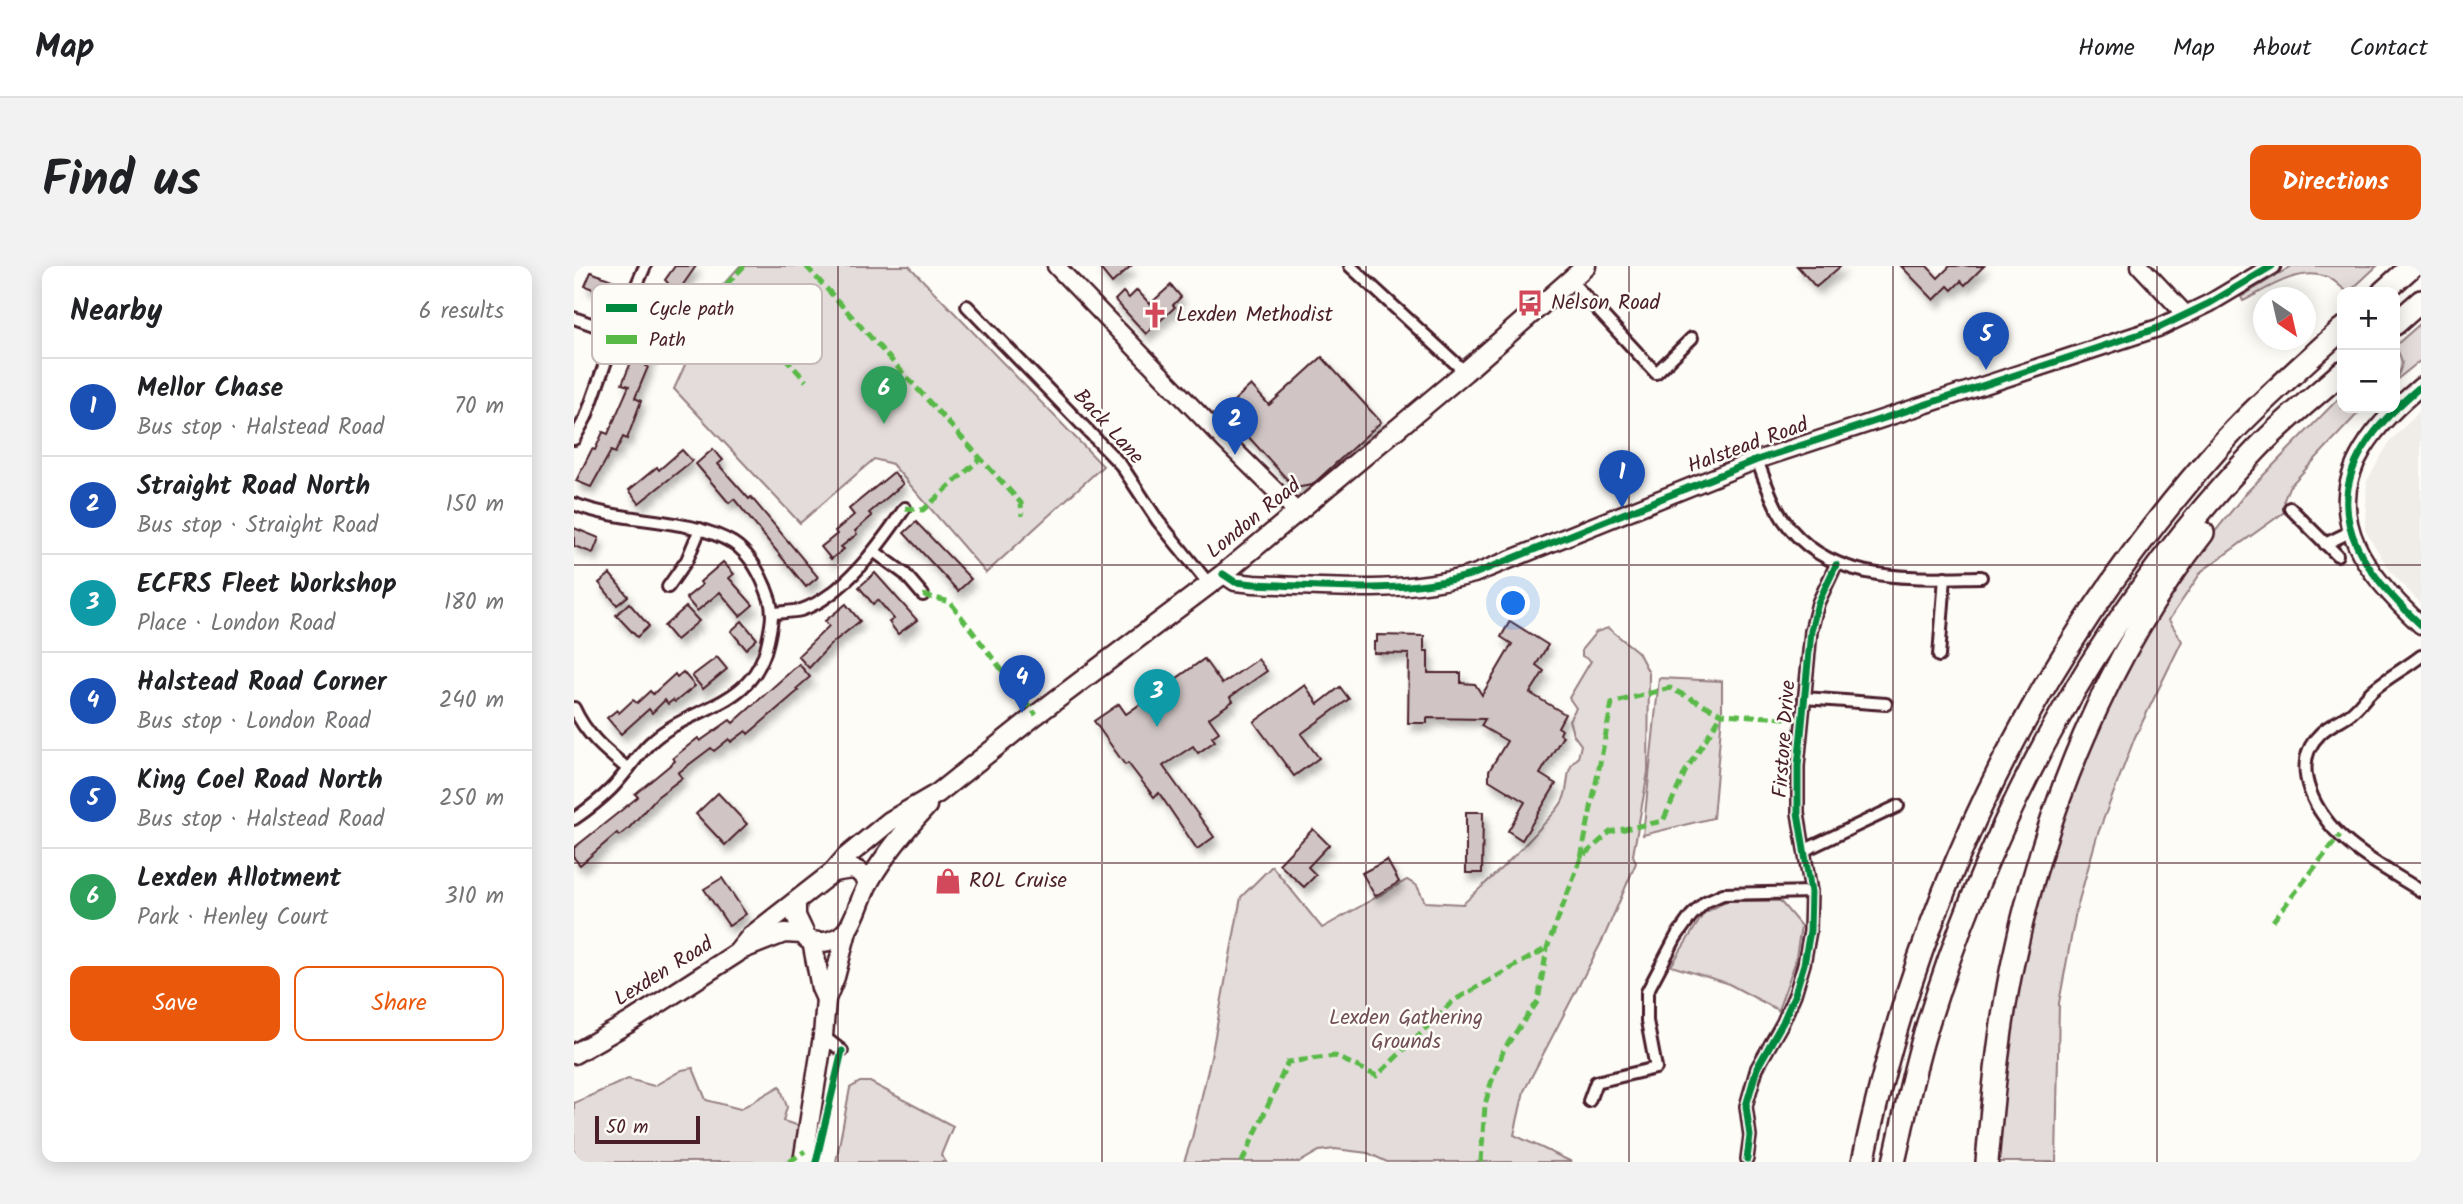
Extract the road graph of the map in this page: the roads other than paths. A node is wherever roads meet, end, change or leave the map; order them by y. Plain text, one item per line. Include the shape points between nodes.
1 (645, 266) edge
2 (1056, 266) edge
3 (1350, 266) edge
4 (1586, 266) edge
5 (2140, 266) edge
6 (2272, 266) edge
7 (2412, 266) edge
8 (1570, 280) junction
9 (637, 284) edge
10 (2389, 287) edge
11 (2421, 301) edge
12 (967, 306) dead end
13 (2186, 315) junction
14 (574, 318) edge
15 (2400, 320) edge
16 (592, 324) edge
17 (2337, 334) edge
18 (1692, 338) dead end
19 (605, 364) edge
20 (1465, 372) junction
21 (2337, 376) edge
22 (2421, 386) edge
23 (2302, 408) junction
24 (574, 439) edge
25 (1757, 460) junction
26 (574, 504) edge
27 (905, 508) dead end
28 (2290, 508) dead end
29 (1298, 513) junction
30 (700, 529) junction
31 (2350, 532) junction
32 (2325, 544) junction
33 (875, 552) junction
34 (2337, 555) dead end
35 (1836, 565) junction
36 (1945, 577) junction
37 (1981, 577) dead end
38 (1216, 579) junction
39 (668, 587) dead end
40 (923, 595) dead end
41 (774, 613) junction
42 (2421, 625) edge
43 (1938, 656) dead end
44 (2421, 656) edge
45 (1804, 698) junction
46 (1886, 704) dead end
47 (574, 708) edge
48 (628, 769) junction
49 (939, 793) junction
50 (1898, 806) dead end
51 (574, 819) edge
52 (1805, 850) junction
53 (832, 872) junction
54 (869, 882) junction
55 (2421, 891) edge
56 (1811, 892) junction
57 (796, 902) junction
58 (847, 930) junction
59 (808, 938) junction
60 (742, 949) junction
61 (826, 999) junction
62 (823, 1036) junction
63 (842, 1051) dead end
64 (574, 1054) edge
65 (1589, 1101) dead end
66 (1747, 1159) dead end
67 (803, 1162) edge
68 (1863, 1162) edge
69 (1894, 1162) edge
70 (1987, 1162) edge

1 - 9 street
2 - 29 street
3 - 20 street
4 - 8 main road, London Road
5 - 13 street
6 - 13 street, Halstead Road
7 - 10 highway
8 - 18 street via 1656,373
8 - 20 main road, London Road
11 - 15 highway
12 - 38 street, Back Lane via 1121,464 1158,521
13 - 25 street, Halstead Road
14 - 16 street
17 - 68 highway via 2267,397 2183,490 2097,602 2049,677 1984,797 1932,919 1899,1021
19 - 24 street
20 - 29 main road, London Road
21 - 23 highway
22 - 31 street via 2377,429 2354,466 2348,494
23 - 69 highway via 2257,448 2166,557 2111,633 2034,764 1956,936 1924,1036
23 - 70 highway via 2162,589 2084,737 2046,838 2012,963
25 - 35 street via 1783,519 1813,552
25 - 38 street, Halstead Road via 1442,583 1412,587
26 - 30 street via 607,515
27 - 33 street
28 - 32 street
29 - 38 main road, London Road
30 - 39 street via 687,560
30 - 41 street via 734,544 749,558
31 - 32 street
31 - 42 street via 2371,572
32 - 34 street
33 - 40 street via 905,574
33 - 41 street via 818,601 800,610
35 - 36 street via 1906,578
35 - 45 street, Firstore Drive via 1811,631
36 - 37 street
36 - 43 street
38 - 49 main road, London Road
41 - 48 street via 765,656 747,686 649,743
44 - 55 street via 2320,733 2307,754 2305,769 2308,789 2345,840
45 - 46 street
45 - 52 street, Firstore Drive via 1797,790
47 - 48 street via 601,748
48 - 51 street
49 - 53 main road, London Road via 890,821
49 - 54 main road, London Road via 902,834
50 - 52 street
52 - 56 street, Firstore Drive
53 - 54 main road via 852,869
53 - 57 main road
54 - 58 main road
56 - 65 street via 1723,894 1705,902 1676,937 1647,992 1656,1068 1596,1082
56 - 66 street, Firstore Drive via 1804,964 1783,1022 1757,1068 1746,1106
57 - 59 main road via 796,916
57 - 60 main road, Lexden Road via 751,936
58 - 59 main road via 832,940
58 - 61 main road
59 - 60 main road, Lexden Road via 784,933
59 - 61 main road
60 - 64 main road, Lexden Road
61 - 62 main road
62 - 63 street
62 - 67 main road

